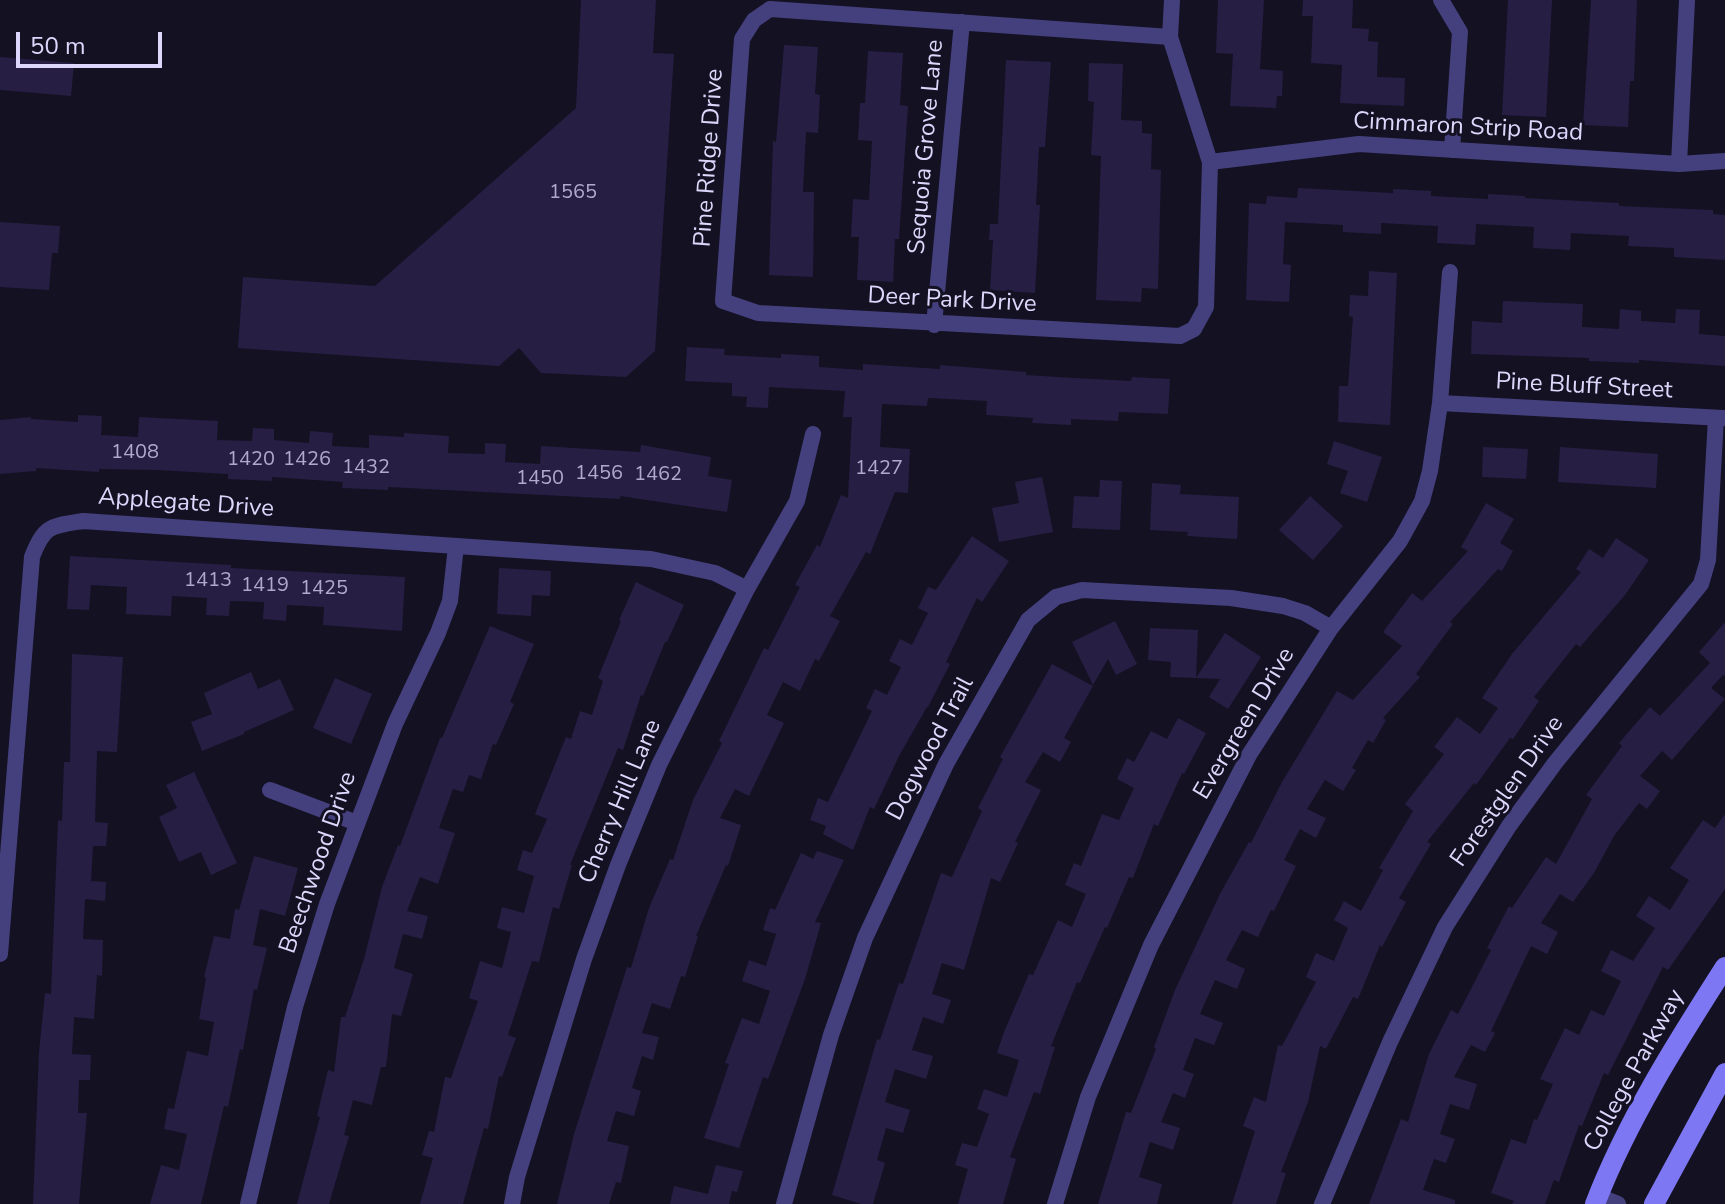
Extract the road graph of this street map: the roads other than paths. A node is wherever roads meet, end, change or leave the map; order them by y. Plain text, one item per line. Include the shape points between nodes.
1 (1172, 0) edge
2 (1441, 0) edge
3 (1687, 0) edge
4 (962, 22) junction
5 (1170, 37) junction
6 (1452, 150) junction
7 (1725, 161) edge
8 (1210, 162) junction
9 (1679, 164) junction
10 (1450, 272) dead end
11 (723, 301) joint
12 (934, 325) junction
13 (1440, 403) junction
14 (1720, 418) edge
15 (813, 434) dead end
16 (456, 546) junction
17 (747, 589) junction
18 (1331, 628) junction
19 (270, 790) dead end
20 (357, 823) junction
21 (0, 954) edge
22 (1725, 967) edge
23 (1725, 1073) edge
24 (1597, 1200) edge
25 (248, 1204) edge
26 (512, 1204) edge
27 (784, 1204) edge
28 (1055, 1204) edge
29 (1322, 1204) edge
30 (1618, 1204) edge
31 (1654, 1204) edge

1 - 5 street
2 - 6 street via 1460,32
3 - 9 street
4 - 5 street
4 - 11 street, Pine Ridge Drive via 770,9 754,20 742,39
4 - 12 street, Sequoia Grove Lane
5 - 8 street
6 - 8 street, Cimmaron Strip Road via 1359,144
6 - 9 street, Cimmaron Strip Road
7 - 9 street, Cimmaron Strip Road
8 - 12 street, Deer Park Drive via 1206,307 1194,329 1180,336
10 - 13 street, Evergreen Drive
11 - 12 street, Deer Park Drive via 758,313
13 - 14 street, Pine Bluff Street
13 - 18 street, Evergreen Drive via 1422,501 1400,541
14 - 29 street, Forestglen Drive via 1708,560 1701,584 1555,763 1445,927
15 - 17 street, Cherry Hill Lane via 797,501
16 - 17 street, Applegate Drive via 651,559 715,573
16 - 20 street, Beechwood Drive via 450,601
16 - 21 street, Applegate Drive via 83,521 56,525 40,535 32,557
17 - 26 street, Cherry Hill Lane via 659,765 618,865 584,959
18 - 27 street, Dogwood Trail via 1294,609 1231,598 1082,590 1056,597 1028,620 946,764 865,938 831,1035
18 - 28 street, Evergreen Drive via 1249,755 1151,945 1088,1097
19 - 20 street
20 - 25 street, Beechwood Drive via 295,1007
22 - 24 main road, College Parkway via 1656,1081
23 - 31 main road
24 - 30 street

